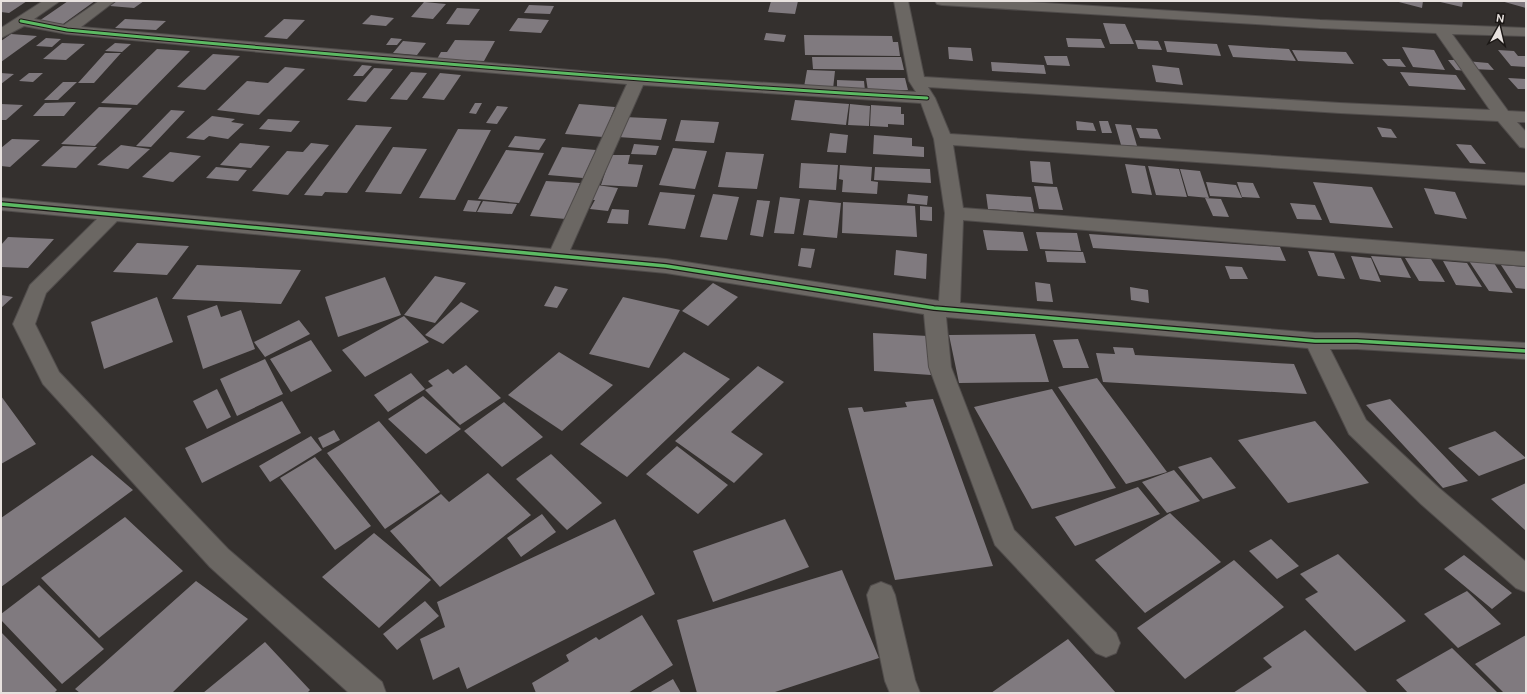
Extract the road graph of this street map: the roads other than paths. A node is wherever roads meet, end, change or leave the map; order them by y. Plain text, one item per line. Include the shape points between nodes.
1 (53, 1) edge
2 (108, 1) edge
3 (901, 1) edge
4 (942, 1) edge
5 (20, 21) junction
6 (1440, 28) junction
7 (67, 30) junction
8 (1526, 32) edge
9 (1, 34) edge
10 (637, 80) junction
11 (917, 81) junction
12 (927, 98) junction
13 (1502, 115) junction
14 (1526, 117) edge
15 (943, 139) junction
16 (1526, 143) edge
17 (1526, 179) edge
18 (1, 204) edge
19 (954, 213) junction
20 (112, 215) junction
21 (558, 255) junction
22 (1526, 258) edge
23 (941, 308) junction
24 (1315, 341) junction
25 (1526, 351) edge
26 (1526, 579) edge
27 (881, 595) dead end
28 (1106, 643) dead end
29 (371, 693) edge
30 (905, 693) edge

1 - 5 street
2 - 7 street
3 - 11 street
4 - 6 street via 1320,24
5 - 7 street
5 - 9 street
6 - 8 street
6 - 13 street
7 - 10 street via 424,64
10 - 12 street via 790,92
10 - 21 street
11 - 12 street
11 - 13 street via 1340,108
12 - 15 street
13 - 14 street
13 - 16 street
15 - 17 street
15 - 19 street
18 - 20 street
19 - 22 street
19 - 23 street
20 - 21 street
20 - 29 street via 37,290 24,324 51,378 219,558
21 - 23 street via 666,266
23 - 24 street
23 - 28 street via 940,367 1004,538
24 - 25 street
24 - 26 street via 1357,427 1430,496
27 - 30 street via 900,681

